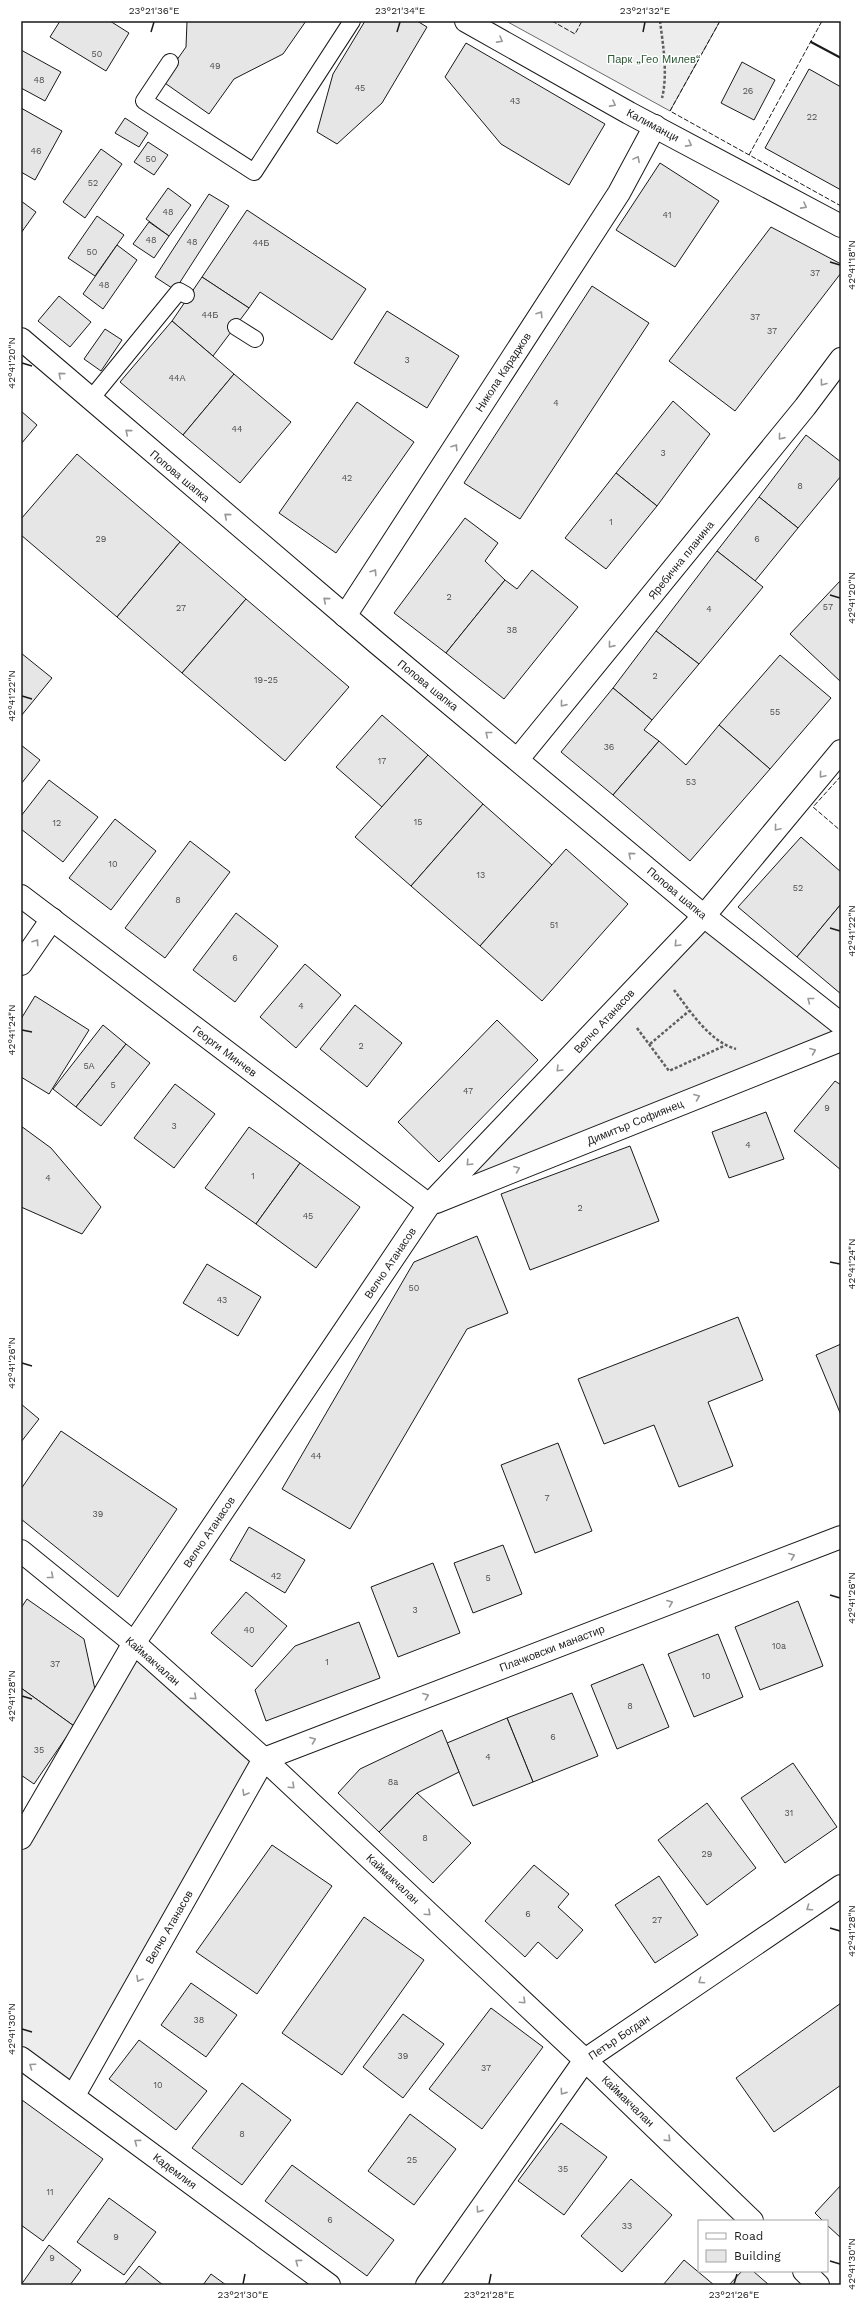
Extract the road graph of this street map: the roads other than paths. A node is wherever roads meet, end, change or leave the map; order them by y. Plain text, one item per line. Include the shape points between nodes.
1 (352, 21) edge
2 (466, 21) edge
3 (170, 62) dead end
4 (655, 126) junction
5 (841, 226) edge
6 (186, 295) dead end
7 (236, 327) dead end
8 (21, 339) edge
9 (255, 339) dead end
10 (841, 359) edge
11 (90, 400) junction
12 (345, 616) junction
13 (841, 751) edge
14 (518, 759) junction
15 (21, 896) edge
16 (704, 916) junction
17 (52, 920) junction
18 (21, 964) edge
19 (841, 1024) edge
20 (841, 1040) edge
21 (429, 1205) junction
22 (841, 1537) edge
23 (21, 1551) edge
24 (134, 1643) junction
25 (264, 1759) junction
26 (21, 1838) edge
27 (841, 1886) edge
28 (21, 2058) edge
29 (585, 2060) junction
30 (74, 2095) junction
31 (751, 2220) edge
32 (805, 2272) edge
33 (329, 2285) edge
34 (427, 2285) edge
35 (818, 2285) edge

1 - 3 lane via 254,172 144,101
2 -> 4 street, Калиманци
4 -> 5 street, Калиманци
12 -> 4 street, Никола Караджов via 615,199
6 - 11 lane via 179,291
7 - 9 lane
11 -> 8 street, Попова шапка
10 -> 14 street, Яребична планина via 806,407
12 -> 11 street, Попова шапка
14 -> 12 street, Попова шапка
13 -> 16 street, Велчо Атанасов
16 -> 14 street, Попова шапка
15 - 17 street, Георги Минчев
19 -> 16 street, Попова шапка
16 -> 21 street, Велчо Атанасов
18 -> 17 street
17 - 21 street, Георги Минчев
21 -> 20 street, Димитър Софиянец
21 - 24 street, Велчо Атанасов
25 -> 22 street, Плачковски манастир
23 -> 24 street, Каймакчалан
24 -> 25 street, Каймакчалан
24 - 26 street, Велчо Атанасов
25 -> 29 street, Каймакчалан
25 -> 30 street, Велчо Атанасов
27 -> 29 street, Петър Богдан
30 -> 28 street, Кадемлия
29 -> 31 street, Каймакчалан
29 -> 34 street, Петър Богдан
33 -> 30 street, Кадемлия
32 - 35 street

